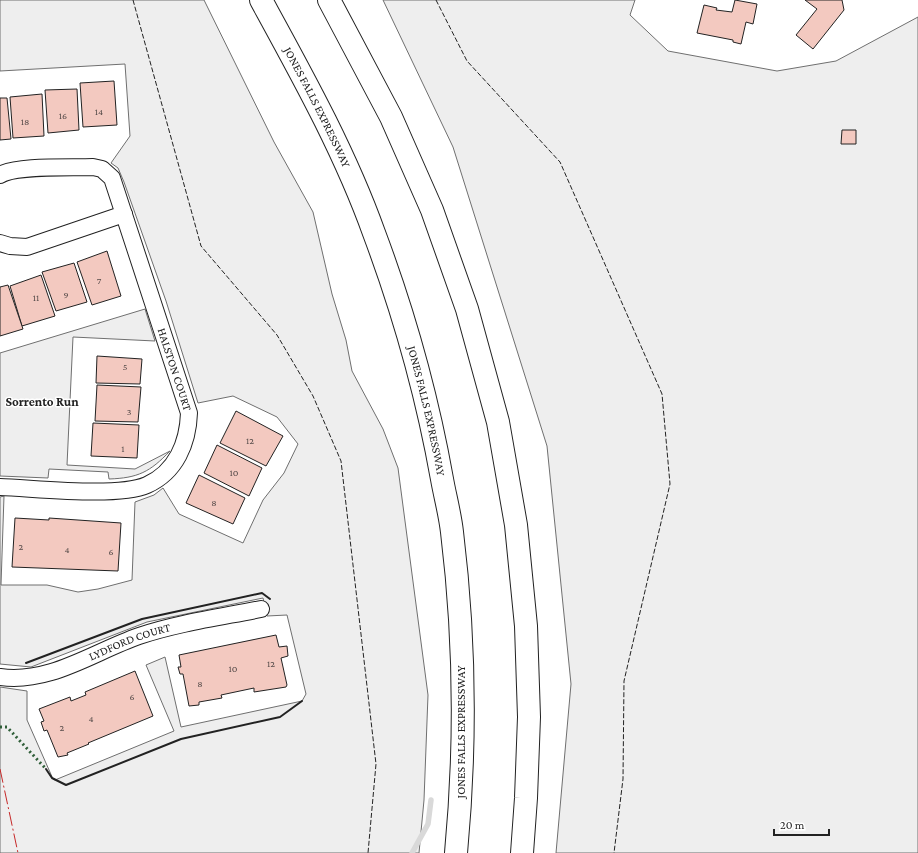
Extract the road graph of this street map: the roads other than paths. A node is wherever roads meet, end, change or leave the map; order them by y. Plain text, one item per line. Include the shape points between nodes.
1 (261, 0) edge
2 (329, 0) edge
3 (0, 174) edge
4 (124, 214) junction
5 (0, 242) edge
6 (0, 487) edge
7 (261, 609) dead end
8 (0, 676) edge
9 (456, 853) edge
10 (522, 853) edge

1 - 9 highway, JONES FALLS EXPRESSWAY via 333,138 374,231 406,325 434,435 452,531 460,629 463,726
2 - 10 highway via 390,117 432,210 467,309 498,422 516,525 526,626 529,717
3 - 4 street, HALSTON COURT via 22,169 102,169 112,178
4 - 5 street via 27,247 10,246
4 - 6 street, HALSTON COURT via 186,397 190,413 184,446 176,460 161,476 146,486 121,491
7 - 8 street, LYDFORD COURT via 139,636 41,675 16,679

